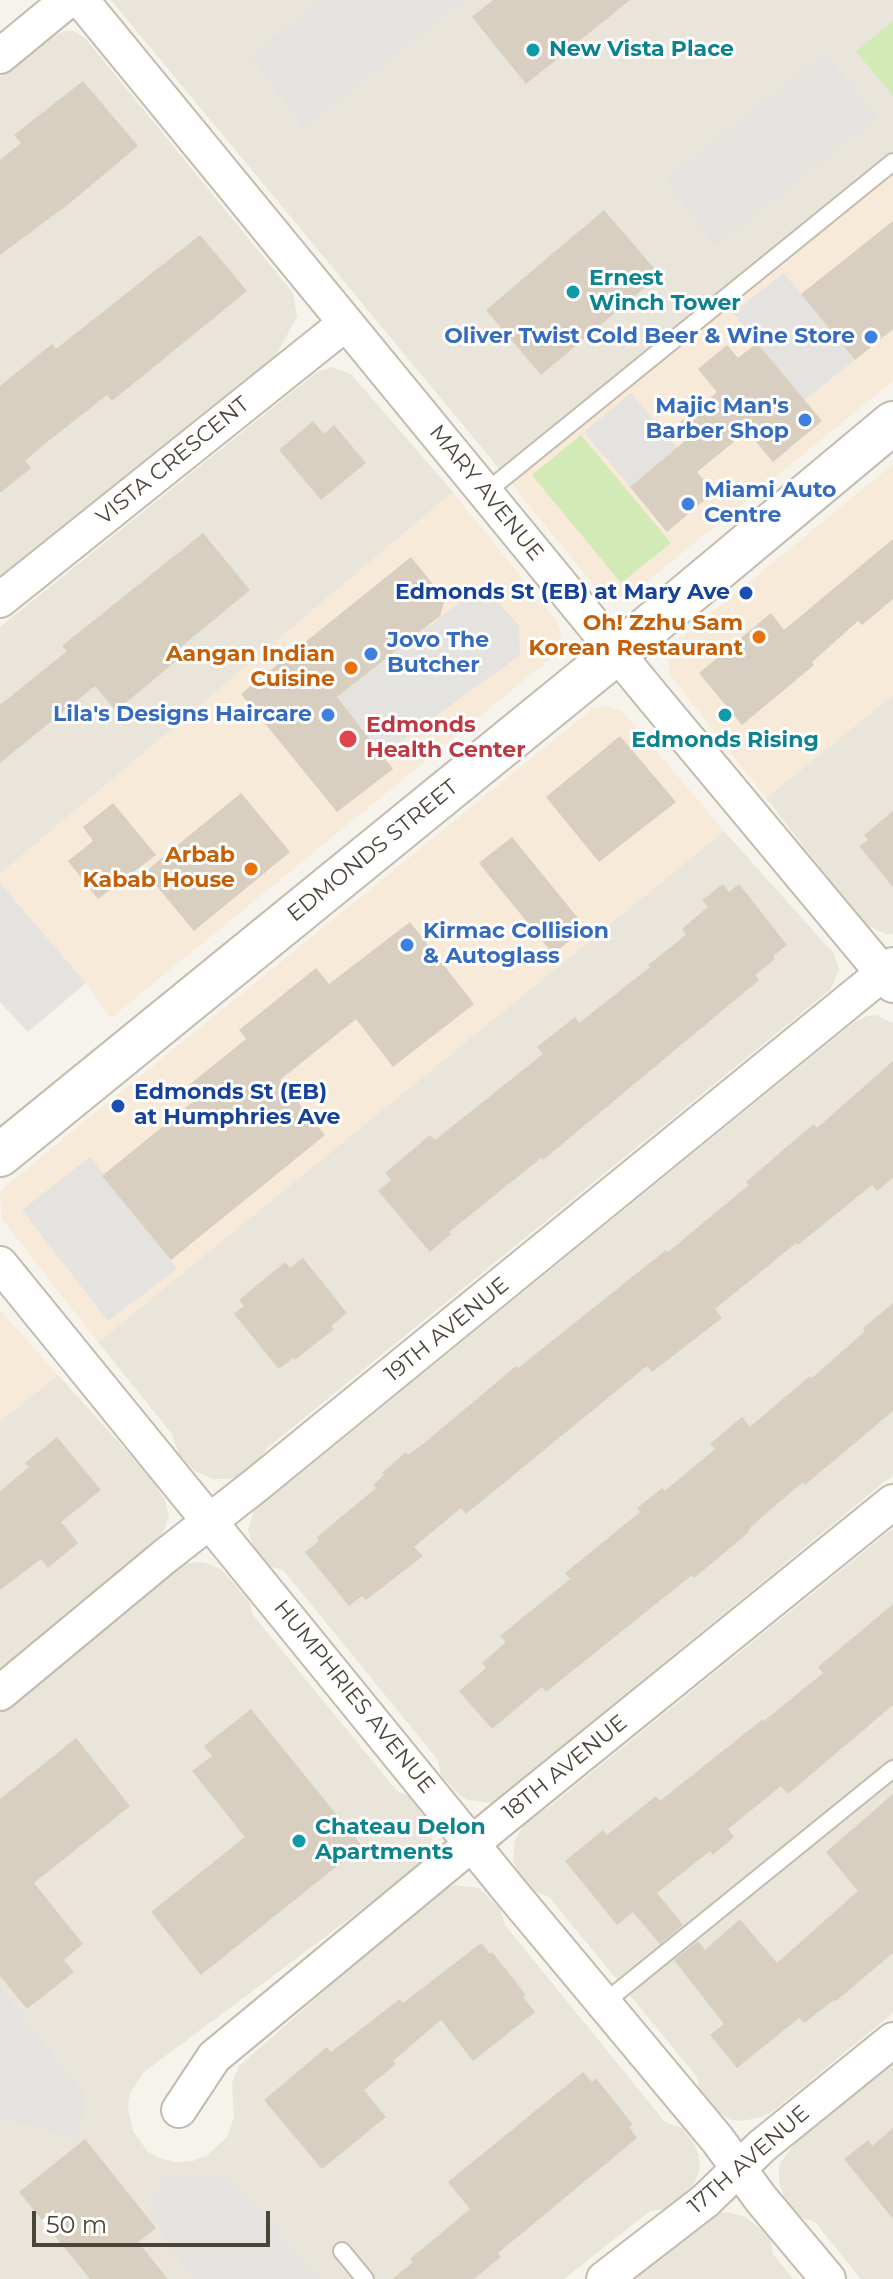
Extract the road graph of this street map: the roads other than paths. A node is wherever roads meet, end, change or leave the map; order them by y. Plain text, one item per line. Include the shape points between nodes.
1 (68, 0) edge
2 (81, 0) edge
3 (0, 56) edge
4 (893, 162) edge
5 (346, 323) junction
6 (893, 423) edge
7 (486, 492) junction
8 (0, 600) edge
9 (618, 652) junction
10 (890, 975) edge
11 (0, 1155) edge
12 (0, 1264) edge
13 (893, 1502) edge
14 (210, 1521) junction
15 (0, 1693) edge
16 (893, 1769) edge
17 (474, 1843) junction
18 (604, 2003) junction
19 (893, 2040) edge
20 (179, 2110) dead end
21 (739, 2168) junction
22 (342, 2251) dead end
23 (365, 2279) edge
24 (604, 2279) edge
25 (827, 2279) edge

1 - 3 street
2 - 5 street, MARY AVENUE
4 - 7 lane
5 - 7 street, MARY AVENUE
5 - 8 street, VISTA CRESCENT
6 - 9 street, EDMONDS STREET
7 - 9 street, MARY AVENUE
9 - 10 street, MARY AVENUE
9 - 11 street, EDMONDS STREET
10 - 14 street, 19TH AVENUE
12 - 14 street, HUMPHRIES AVENUE
13 - 17 street, 18TH AVENUE
14 - 15 street, 19TH AVENUE
14 - 17 street, HUMPHRIES AVENUE
16 - 18 lane
17 - 18 street, HUMPHRIES AVENUE
17 - 20 street, 18TH AVENUE via 214,2057
18 - 21 street, HUMPHRIES AVENUE
19 - 21 street, 17TH AVENUE
21 - 24 street, 17TH AVENUE
21 - 25 street, HUMPHRIES AVENUE
22 - 23 lane

